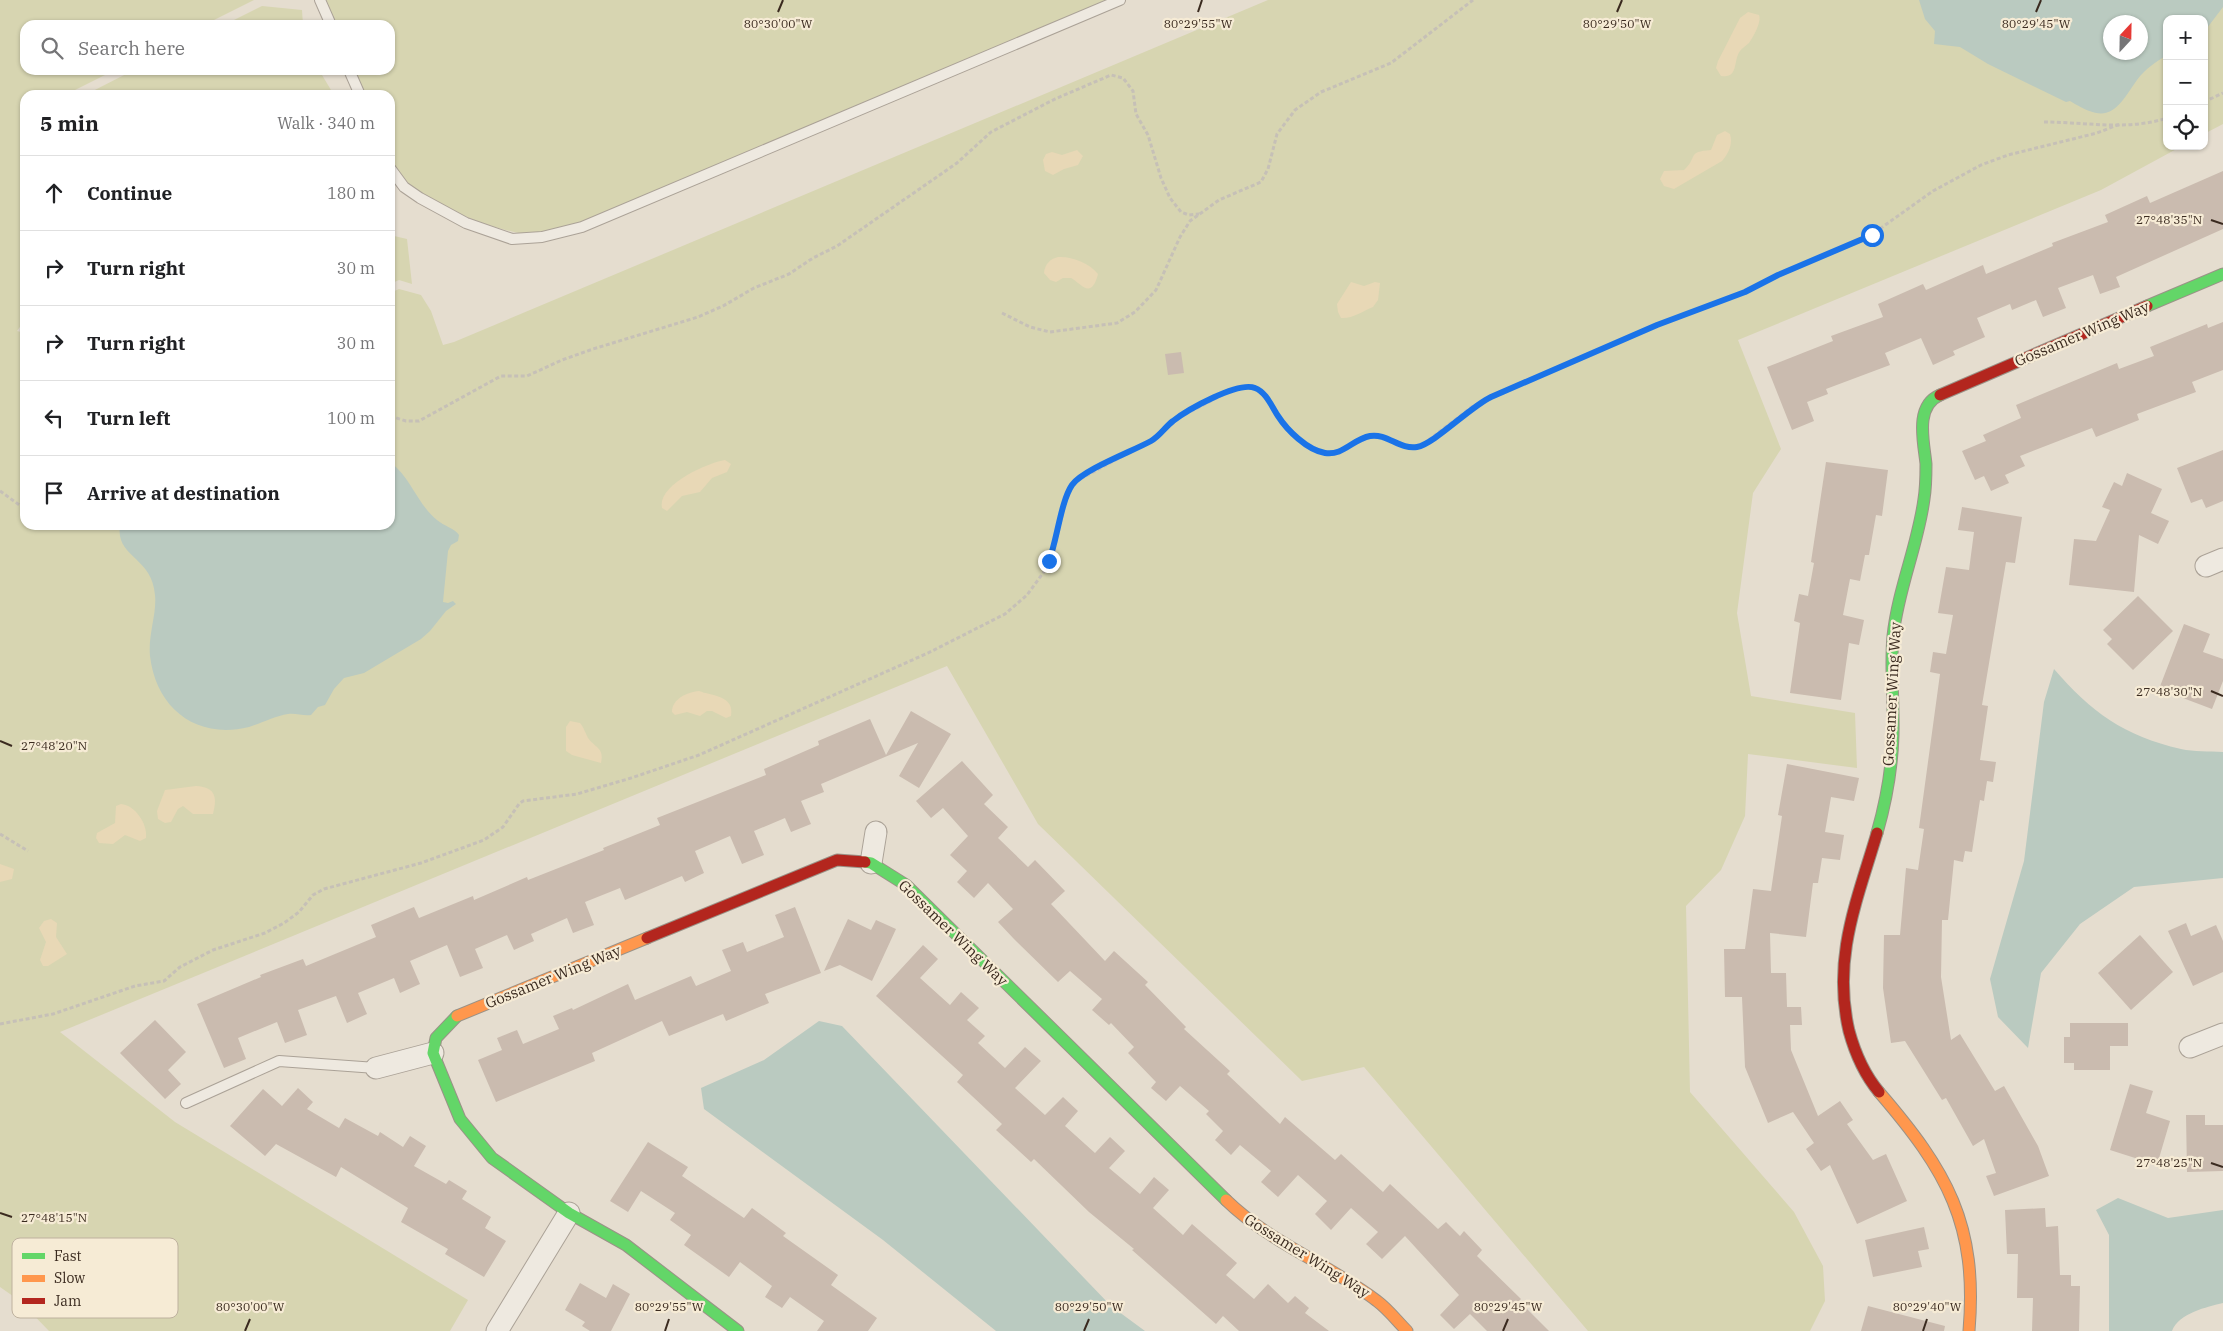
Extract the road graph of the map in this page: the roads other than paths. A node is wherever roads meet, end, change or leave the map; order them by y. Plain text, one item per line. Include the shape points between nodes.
1 (320, 0) edge
2 (1120, 0) edge
3 (329, 20) edge
4 (351, 75) edge
5 (358, 90) edge
6 (395, 175) edge
7 (2223, 274) edge
8 (876, 832) dead end
9 (871, 863) junction
10 (2223, 1034) edge
11 (2190, 1047) dead end
12 (433, 1053) junction
13 (376, 1068) joint
14 (186, 1103) dead end
15 (570, 1213) junction
16 (497, 1331) edge
17 (738, 1331) edge
18 (1407, 1331) edge
19 (1969, 1331) edge

1 - 3 lane
2 - 6 lane via 582,227 542,237 512,239 466,223 404,187
4 - 5 lane
7 - 19 street, Gossamer Wing Way via 1935,397 1926,407 1922,425 1926,471 1922,514 1901,583 1893,636 1893,736 1884,804 1872,854 1855,901 1841,968 1854,1049 1871,1082 1911,1128 1947,1183 1964,1230 1972,1288
8 - 9 street
9 - 12 street, Gossamer Wing Way via 837,860 454,1017 436,1038
9 - 18 street, Gossamer Wing Way via 906,884 1239,1213 1378,1301
10 - 11 street
12 - 13 street
12 - 15 street via 460,1119 492,1158
13 - 14 lane via 279,1061
15 - 16 street
15 - 17 street via 626,1246

